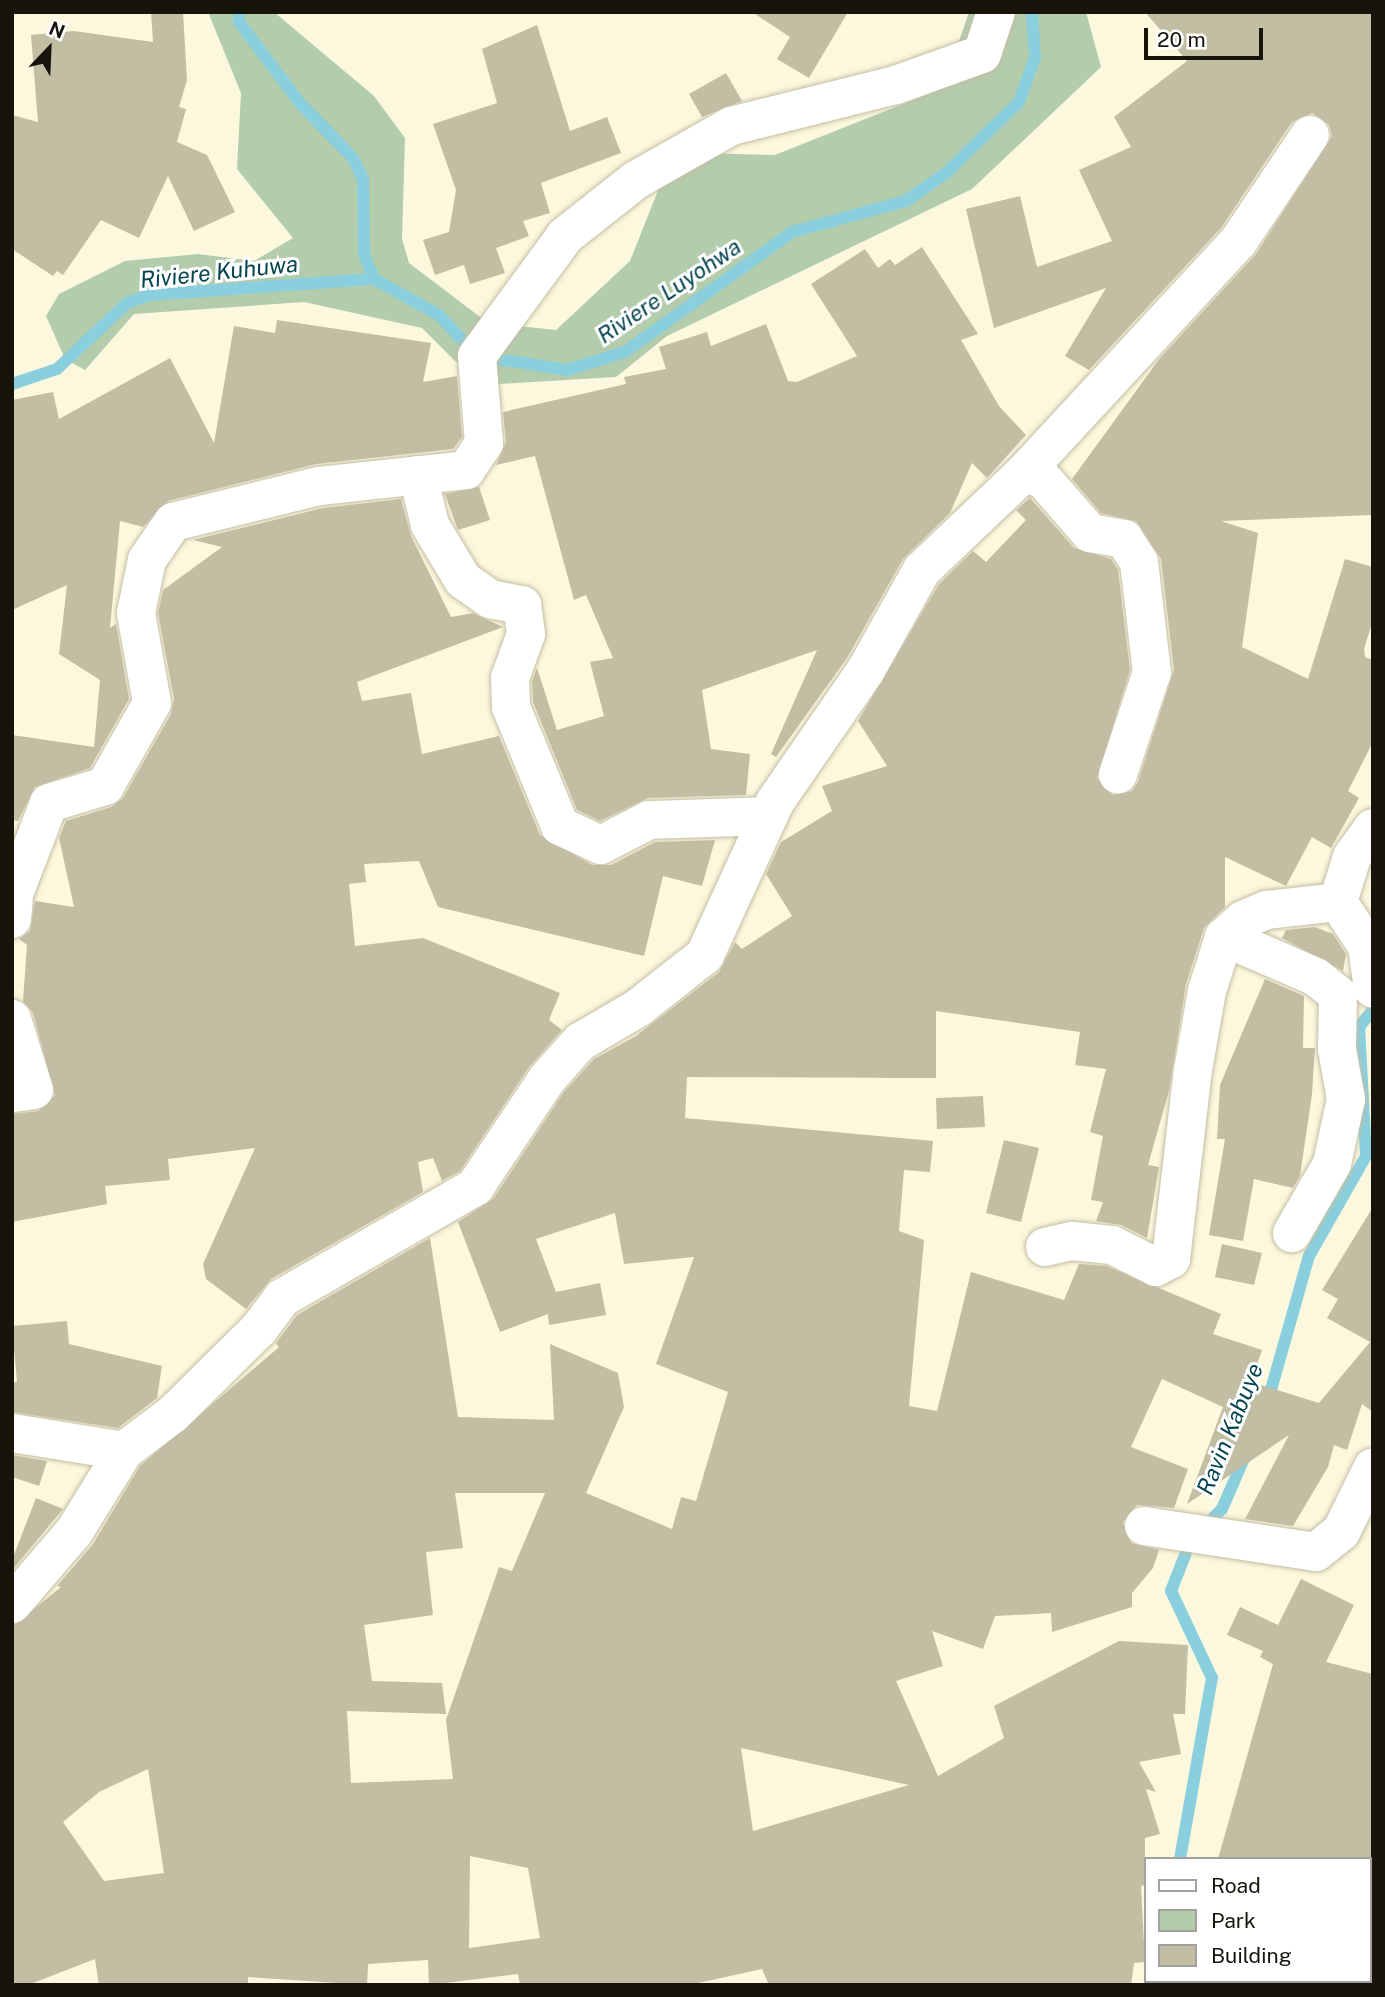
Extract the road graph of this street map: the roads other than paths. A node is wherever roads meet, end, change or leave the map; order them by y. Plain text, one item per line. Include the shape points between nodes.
1 (996, 12) edge
2 (1310, 135) dead end
3 (1024, 473) junction
4 (418, 475) junction
5 (1118, 774) dead end
6 (768, 816) junction
7 (1373, 828) edge
8 (1338, 902) junction
9 (12, 919) edge
10 (1224, 937) junction
11 (1373, 989) edge
12 (12, 1019) edge
13 (12, 1093) edge
14 (1292, 1233) dead end
15 (1045, 1247) dead end
16 (12, 1433) edge
17 (124, 1451) junction
18 (1373, 1467) edge
19 (1144, 1526) dead end
20 (12, 1604) edge

1 - 4 street via 982,54 897,85 730,126 636,180 565,236 477,356 484,443 466,470
2 - 3 street via 1238,242
3 - 5 street via 1043,479 1090,534 1124,539 1139,562 1152,672
3 - 6 street via 922,570 866,670
4 - 6 street via 430,525 463,580 490,599 522,605 526,634 510,678 511,707 560,826 601,845 649,820
4 - 9 street via 319,486 173,522 147,560 136,613 152,703 105,786 49,803 14,894
6 - 17 street via 705,955 638,1008 580,1042 547,1079 475,1186 282,1298 259,1329 173,1414
7 - 8 street via 1352,857
8 - 10 street via 1267,910 1243,920
8 - 11 street via 1367,946
10 - 14 street via 1316,977 1339,996 1337,1049 1346,1099 1332,1164
10 - 15 street via 1207,991 1193,1070 1171,1259 1156,1267 1112,1245 1072,1241
12 - 13 street via 34,1090
16 - 17 street
17 - 20 street via 74,1532
18 - 19 street via 1341,1532 1316,1552

